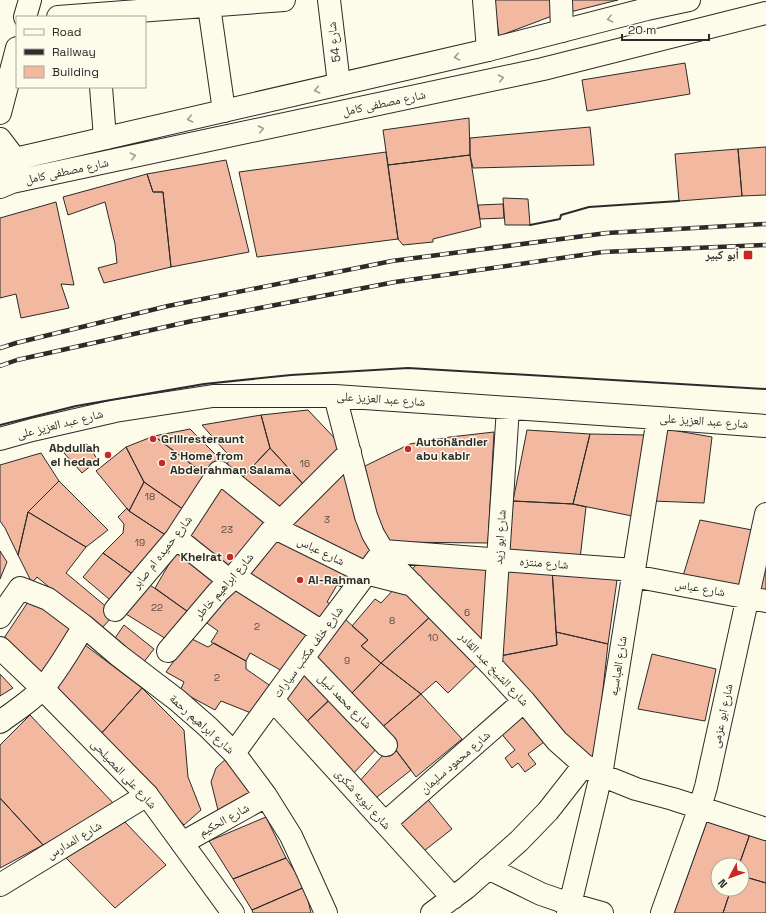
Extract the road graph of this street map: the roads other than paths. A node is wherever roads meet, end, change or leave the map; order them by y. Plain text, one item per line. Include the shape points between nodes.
1 (30, 0) edge
2 (284, 0) edge
3 (329, 0) edge
4 (484, 0) edge
5 (561, 0) edge
6 (689, 0) edge
7 (185, 4) edge
8 (647, 5) edge
9 (209, 6) junction
10 (766, 13) edge
11 (25, 16) edge
12 (95, 16) edge
13 (562, 31) junction
14 (488, 50) junction
15 (16, 52) edge
16 (339, 84) junction
17 (101, 88) edge
18 (224, 111) junction
19 (0, 113) edge
20 (105, 138) junction
21 (0, 139) edge
22 (7, 162) edge
23 (0, 187) edge
24 (335, 396) junction
25 (508, 408) junction
26 (658, 418) junction
27 (766, 426) edge
28 (0, 439) edge
29 (350, 452) junction
30 (766, 514) edge
31 (278, 525) junction
32 (176, 538) junction
33 (383, 551) junction
34 (498, 560) junction
35 (366, 573) junction
36 (634, 573) junction
37 (232, 579) junction
38 (413, 586) junction
39 (757, 599) edge
40 (115, 610) dead end
41 (0, 617) edge
42 (84, 626) junction
43 (322, 632) junction
44 (0, 648) edge
45 (168, 651) dead end
46 (303, 658) junction
47 (491, 665) junction
48 (42, 689) junction
49 (273, 700) junction
50 (524, 701) junction
51 (0, 722) edge
52 (386, 745) dead end
53 (234, 753) junction
54 (592, 770) junction
55 (147, 795) junction
56 (266, 796) junction
57 (700, 807) junction
58 (385, 823) junction
59 (766, 829) edge
60 (182, 843) junction
61 (488, 868) junction
62 (0, 885) edge
63 (452, 898) junction
64 (569, 908) edge
65 (233, 913) edge
66 (326, 913) edge
67 (432, 913) edge
68 (602, 913) edge
69 (662, 913) edge

1 - 11 street
2 - 9 street
3 - 16 street, شارع 54
4 - 14 street
5 - 13 street
6 - 8 street, شارع مصطفى كامل
7 - 9 street
7 - 12 street
8 -> 13 street, شارع مصطفى كامل
9 - 18 street
23 -> 10 street, شارع مصطفى كامل via 20,180 543,69
13 - 14 street, شارع مصطفى كامل
14 -> 16 street, شارع مصطفى كامل
15 - 19 street
16 -> 18 street, شارع مصطفى كامل
17 - 20 street
18 -> 20 street, شارع مصطفى كامل
20 - 22 street, شارع مصطفى كامل
21 - 22 street
24 - 25 street, شارع عبد العزيز على
24 - 28 street, شارع عبد العزيز على via 213,396 115,411
24 - 29 street, شارع الشيخ عبد القادر
25 - 26 street, شارع عبد العزيز على
25 - 34 street, شارع ابو زيد
26 - 27 street, شارع عبد العزيز على
26 - 36 street, شارع العباسيه
29 - 31 street, شارع ابراهيم خاطر
29 - 33 street, شارع الشيخ عبد القادر via 366,516
30 - 39 street, شارع ابو عزمى
31 - 32 street, شارع حميده ام صابر via 219,472
31 - 35 street, شارع عباس
31 - 37 street, شارع ابراهيم خاطر
32 - 37 street
32 - 40 street, شارع حميده ام صابر
33 - 34 street, شارع منتزه
33 - 35 street, شارع خلف مكتب سيارات
33 - 38 street, شارع الشيخ عبد القادر
34 - 36 street, شارع منتزه
34 - 47 street, شارع ابو زيد
35 - 38 street, شارع عباس
35 - 43 street, شارع خلف مكتب سيارات
36 - 39 street, شارع عباس
36 - 54 street, شارع العباسيه
37 - 43 street
37 - 45 street, شارع ابراهيم خاطر
38 - 47 street, شارع الشيخ عبد القادر
39 - 57 street, شارع ابو عزمى
41 - 42 street, شارع ابراهيم رحمة via 20,588 48,599
42 - 48 street
42 - 53 street, شارع ابراهيم رحمة via 118,656 177,700
43 - 46 street, شارع خلف مكتب سيارات
44 - 48 street, شارع على المصيلحى
46 - 49 street, شارع خلف مكتب سيارات
46 - 52 street, شارع محمد نبيل
47 - 50 street, شارع الشيخ عبد القادر
48 - 51 street
48 - 55 street, شارع على المصيلحى
49 - 53 street, شارع خلف مكتب سيارات
49 - 58 street, شارع نبويه شكرى
50 - 54 street, شارع الشيخ عبد القادر via 557,741
50 - 58 street, شارع محمود سليمان
53 - 56 street, شارع ابراهيم رحمة
54 - 57 street, شارع الشيخ عبد القادر via 636,789
54 - 61 street
54 - 64 street, شارع العباسيه
55 - 60 street, شارع على المصيلحى
55 - 62 street, شارع المدارس
56 - 60 street, شارع الحكيم
56 - 66 street, شارع ابراهيم رحمة via 291,836
57 - 59 street, شارع الشيخ عبد القادر
57 - 69 street, شارع ابو عزمى
58 - 63 street, شارع نبويه شكرى
60 - 65 street, شارع على المصيلحى
61 - 63 street
61 - 64 street
63 - 67 street
64 - 68 street

